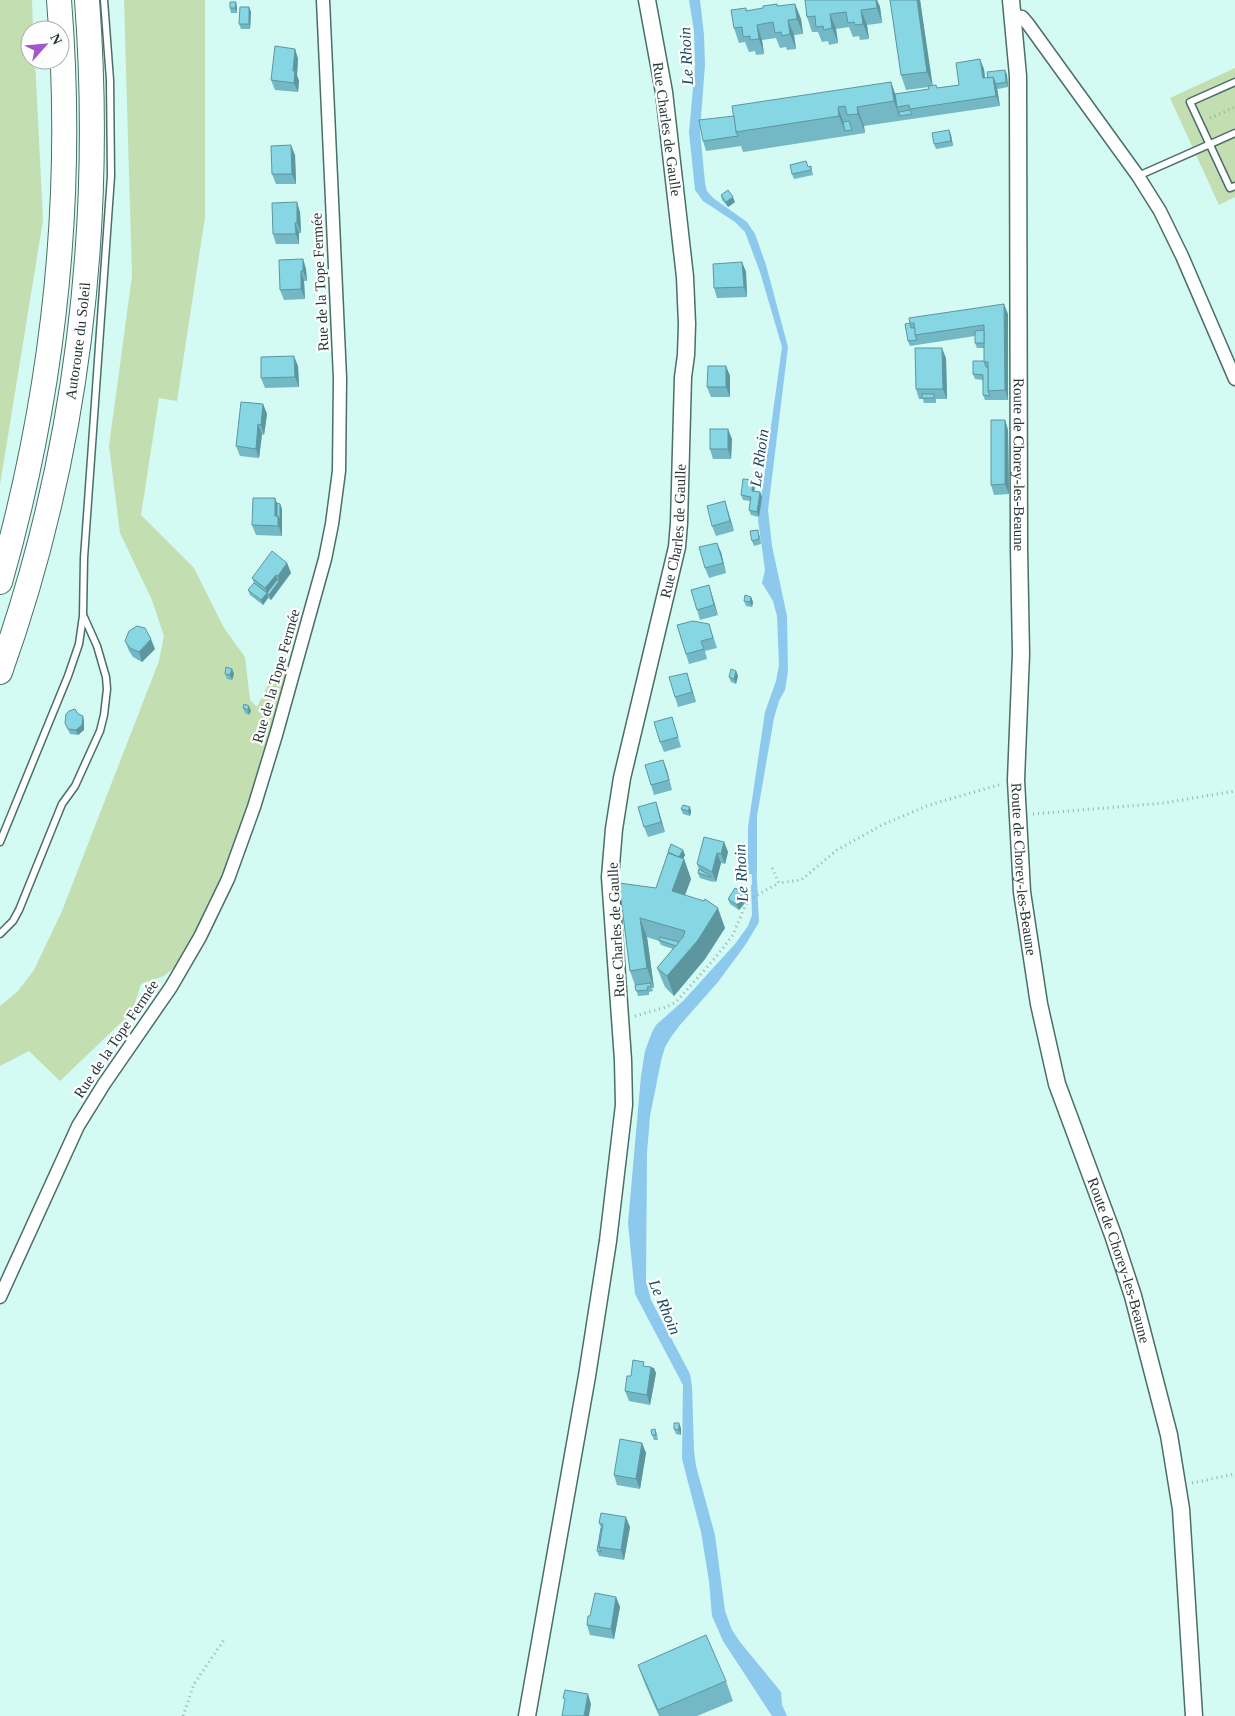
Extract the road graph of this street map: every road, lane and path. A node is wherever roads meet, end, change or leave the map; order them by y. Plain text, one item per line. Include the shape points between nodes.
1 (59, 0) edge
2 (87, 0) edge
3 (104, 0) edge
4 (323, 0) edge
5 (647, 0) edge
6 (1011, 8) edge
7 (1235, 82) edge
8 (1235, 107) edge
9 (1200, 123) junction
10 (1235, 133) edge
11 (1210, 144) junction
12 (1138, 176) junction
13 (1235, 186) edge
14 (1235, 379) edge
15 (0, 582) edge
16 (83, 616) junction
17 (0, 672) edge
18 (1016, 780) junction
19 (1235, 791) edge
20 (1017, 815) junction
21 (0, 842) edge
22 (772, 868) dead end
23 (779, 883) junction
24 (0, 934) edge
25 (621, 1020) junction
26 (0, 1297) edge
27 (1235, 1474) edge
28 (1178, 1485) junction
29 (224, 1640) dead end
30 (182, 1716) edge
31 (527, 1716) edge
32 (1194, 1716) edge

1 - 15 highway, Autoroute du Soleil via 65,128 58,288 38,424
2 - 17 highway, Autoroute du Soleil via 92,86 91,192 88,257 77,354 44,528
3 - 16 lane via 110,90 110,176 84,558
4 - 26 street, Rue de la Tope Fermée via 340,378 338,471 334,516 325,559 276,735 228,879 171,987 78,1126
5 - 25 street, Rue Charles de Gaulle via 664,92 685,277 687,324 677,547 622,778 614,829 610,878
6 - 12 street via 1028,24
6 - 18 street, Route de Chorey-les-Beaune via 1018,76 1019,153 1021,654
7 - 9 lane via 1190,102
8 - 9 path
9 - 11 lane
10 - 11 lane
11 - 12 lane
11 - 13 lane via 1230,188
12 - 14 street via 1179,249
16 - 21 lane via 79,644 68,676
16 - 24 lane via 106,676 104,716 75,786 62,804 19,910
18 - 20 street, Route de Chorey-les-Beaune
18 - 23 path via 929,805 882,824 837,850 801,880
19 - 20 path via 1164,802
20 - 28 street, Route de Chorey-les-Beaune via 1022,892 1038,1004 1056,1084 1133,1296 1169,1435
22 - 23 path
23 - 25 path via 750,899 733,935 676,1002
25 - 31 street, Rue Charles de Gaulle via 624,1105 608,1242
27 - 28 path
28 - 32 street, Route de Chorey-les-Beaune
29 - 30 path via 194,1684

